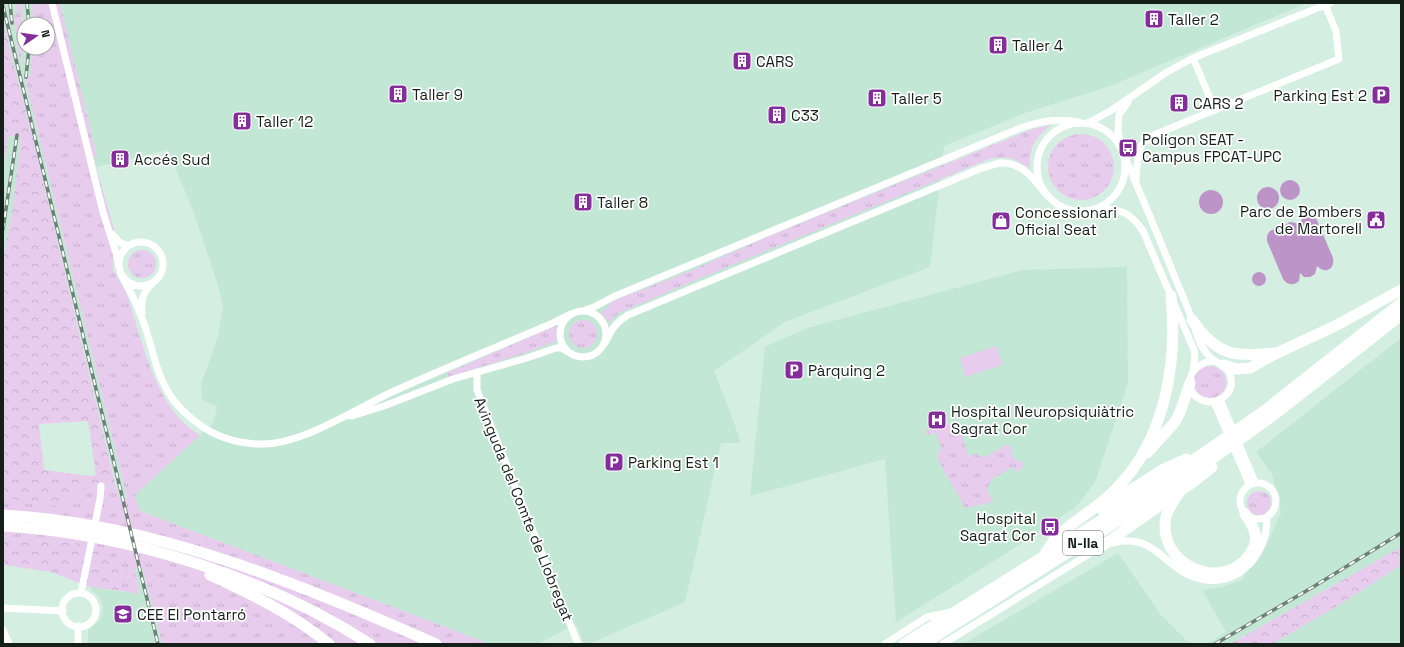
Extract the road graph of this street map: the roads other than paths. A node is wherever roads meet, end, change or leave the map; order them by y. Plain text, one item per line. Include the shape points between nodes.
1 (52, 3) edge
2 (1328, 4) edge
3 (1193, 58) junction
4 (1130, 98) junction
5 (1215, 110) junction
6 (1079, 122) junction
7 (1088, 123) junction
8 (1121, 146) junction
9 (1124, 154) junction
10 (1136, 182) junction
11 (1046, 194) junction
12 (1099, 208) junction
13 (109, 230) junction
14 (130, 245) junction
15 (120, 271) junction
16 (156, 281) junction
17 (1401, 290) edge
18 (1171, 296) junction
19 (1401, 303) edge
20 (585, 310) junction
21 (571, 314) junction
22 (1401, 315) edge
23 (142, 318) junction
24 (1192, 320) junction
25 (605, 343) junction
26 (1277, 353) junction
27 (572, 354) junction
28 (1220, 363) junction
29 (1193, 370) junction
30 (477, 372) junction
31 (1190, 383) junction
32 (1217, 400) junction
33 (334, 421) junction
34 (1242, 438) junction
35 (1212, 447) junction
36 (1133, 468) junction
37 (1252, 483) junction
38 (101, 486) dead end
39 (1179, 493) junction
40 (3, 514) edge
41 (1245, 514) junction
42 (1267, 517) junction
43 (1074, 523) junction
44 (3, 526) edge
45 (1102, 546) junction
46 (164, 554) junction
47 (1044, 556) junction
48 (82, 593) junction
49 (3, 608) edge
50 (63, 611) junction
51 (956, 611) junction
52 (78, 626) junction
53 (3, 630) edge
54 (9, 644) edge
55 (78, 644) edge
56 (329, 644) edge
57 (370, 644) edge
58 (436, 644) edge
59 (578, 644) edge
60 (885, 644) edge
61 (904, 644) edge
62 (923, 644) edge
63 (943, 644) edge

1 - 13 street
2 - 3 street
2 - 5 street via 1336,30 1339,59
3 - 4 street via 1167,72
3 - 5 street
4 - 7 street
4 - 8 street via 1119,115
5 - 10 street via 1156,134 1143,143 1138,153
6 - 7 street
6 - 11 street via 1063,126 1052,133 1038,155 1037,168
6 - 20 street via 1035,122
7 - 8 street via 1103,128
8 - 9 street
9 - 10 street
9 - 12 street via 1125,177 1120,190
10 - 24 street
11 - 12 street via 1057,204 1070,210 1085,211
11 - 25 street via 1030,174 1018,166 1001,163 982,168 628,315 612,328
12 - 18 street via 1122,211 1137,222 1146,236
13 - 14 street via 120,243
13 - 15 street
14 - 15 street via 121,254
14 - 16 street via 137,242 150,244 160,253 163,268
15 - 16 street via 125,279 137,286
15 - 23 street
16 - 23 street via 142,295
17 - 26 highway via 1335,326
18 - 29 street via 1194,350
18 - 36 highway via 1173,339 1165,398 1155,428
19 - 35 highway, N-IIa via 1264,411
20 - 21 street
20 - 25 street via 603,321 607,336
21 - 27 street via 561,326 560,334 563,346
21 - 33 street via 391,392
22 - 34 highway, N-IIa
23 - 33 street via 166,388 184,412 210,433 242,443 273,443 288,440
24 - 26 highway via 1214,345 1227,351 1237,354
24 - 28 street via 1204,352
25 - 27 street via 595,354 587,357
26 - 28 highway via 1250,368 1236,369
27 - 30 street via 556,348
28 - 29 street via 1203,363
28 - 32 street via 1228,369 1232,386 1226,395
29 - 31 street
30 - 33 street via 384,406
30 - 59 street, Avinguda del Comte de Llobregat via 476,390
31 - 32 street via 1198,398 1205,402
31 - 36 highway via 1175,422
32 - 37 street
34 - 39 highway
34 - 62 highway, N-IIa via 1178,483
35 - 43 highway via 1164,469 1104,508
35 - 47 highway, N-IIa via 1159,484
36 - 43 highway via 1116,489
37 - 41 street via 1240,496 1240,506
37 - 42 street via 1266,484 1276,496 1275,509
38 - 48 street
39 - 41 highway via 1166,516 1167,538 1176,556 1201,571 1214,573 1227,570 1248,557 1256,542 1255,533
39 - 45 highway
40 - 58 highway via 106,528 161,541 217,558 356,608
41 - 42 street via 1259,520
42 - 45 street via 1265,536 1256,558 1232,577 1218,580 1206,581 1192,577 1180,571 1158,552 1140,543 1123,541
43 - 47 highway via 1057,537
44 - 46 highway via 83,536
45 - 63 street
46 - 56 highway via 264,602
46 - 57 highway via 219,571 288,598
47 - 51 highway, N-IIa
48 - 50 street via 76,593 68,598
48 - 52 street via 94,602 96,613 90,623
49 - 50 street
50 - 52 street via 66,620
51 - 60 street via 927,617
51 - 61 highway, N-IIa
52 - 55 street
53 - 54 street

